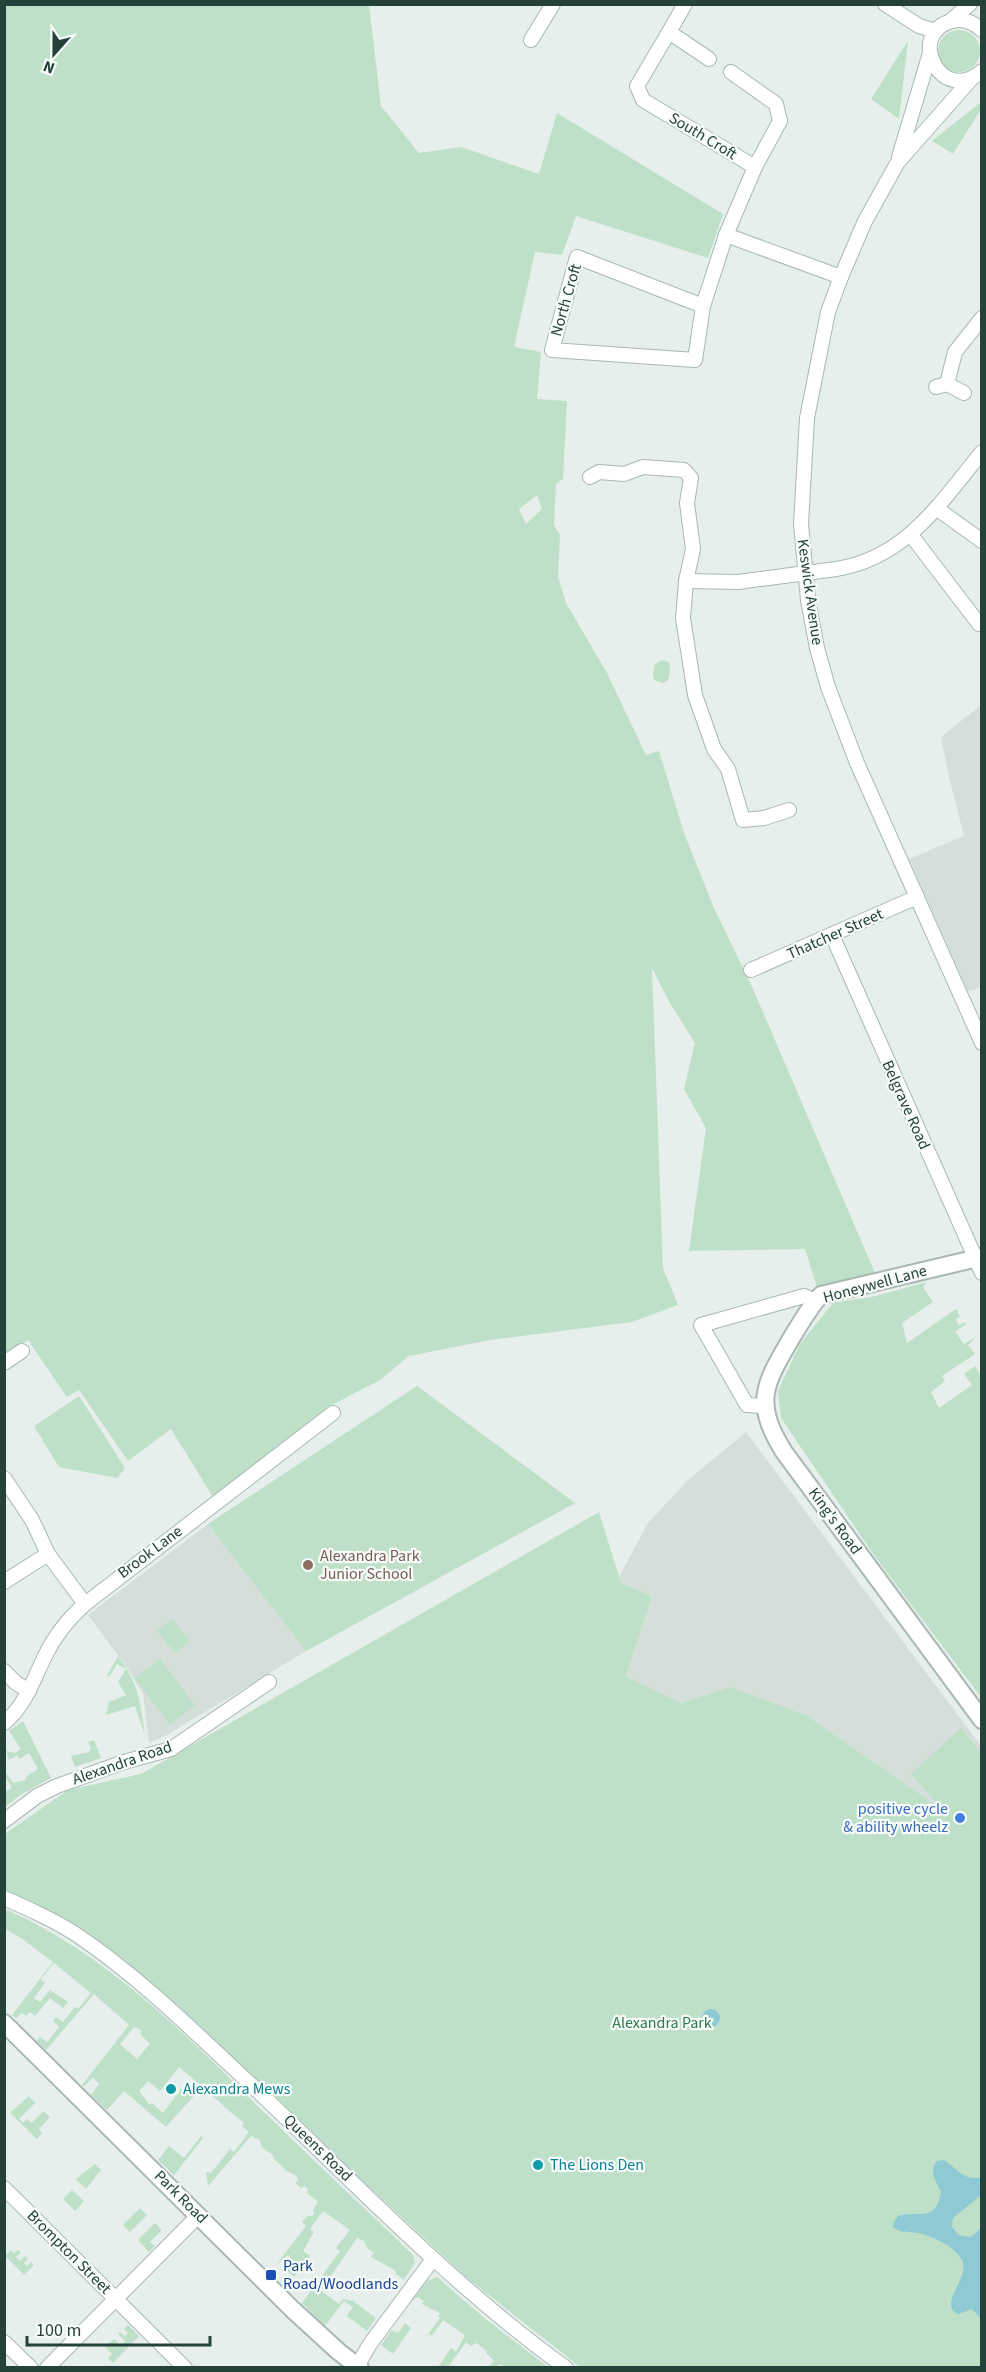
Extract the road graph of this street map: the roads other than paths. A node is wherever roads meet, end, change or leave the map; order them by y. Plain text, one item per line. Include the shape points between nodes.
1 (553, 4) edge
2 (685, 4) edge
3 (885, 4) edge
4 (970, 4) edge
5 (949, 22) junction
6 (981, 30) edge
7 (936, 31) junction
8 (669, 32) junction
9 (531, 40) dead end
10 (930, 53) junction
11 (709, 59) dead end
12 (731, 72) dead end
13 (976, 74) edge
14 (898, 162) junction
15 (755, 167) junction
16 (726, 235) junction
17 (841, 277) junction
18 (703, 306) junction
19 (981, 318) edge
20 (963, 393) dead end
21 (981, 452) edge
22 (590, 477) dead end
23 (936, 508) junction
24 (910, 536) junction
25 (981, 541) edge
26 (805, 573) junction
27 (686, 581) junction
28 (981, 622) edge
29 (789, 810) dead end
30 (917, 897) junction
31 (831, 935) junction
32 (751, 970) dead end
33 (981, 1043) edge
34 (979, 1265) edge
35 (815, 1301) junction
36 (22, 1351) dead end
37 (4, 1363) edge
38 (765, 1406) junction
39 (333, 1413) dead end
40 (4, 1478) edge
41 (48, 1554) junction
42 (4, 1582) edge
43 (85, 1604) junction
44 (4, 1671) edge
45 (269, 1682) dead end
46 (29, 1691) junction
47 (981, 1720) edge
48 (4, 1723) edge
49 (4, 1821) edge
50 (4, 1898) edge
51 (4, 2023) edge
52 (4, 2188) edge
53 (199, 2215) junction
54 (433, 2259) junction
55 (116, 2299) junction
56 (4, 2342) edge
57 (31, 2367) edge
58 (47, 2367) edge
59 (185, 2367) edge
60 (357, 2367) edge
61 (566, 2367) edge

1 - 9 street
2 - 8 street, South Croft
3 - 7 street via 919,26
4 - 5 street
5 - 6 street via 968,21
5 - 7 street
7 - 10 street
8 - 11 street
8 - 15 street, South Croft via 637,87 642,100
10 - 13 street via 932,63 944,76 953,80
10 - 14 street
12 - 15 street, South Croft via 776,104 780,121
13 - 14 street
14 - 17 street, Keswick Avenue via 865,221
15 - 16 street, North Croft
16 - 17 street
16 - 18 street, North Croft
17 - 26 street, Keswick Avenue via 828,312 807,418 801,524
18 - 18 street, North Croft via 577,257 552,350 695,360
19 - 20 street via 955,352 941,386
21 - 23 street
22 - 27 street via 599,472 624,474 643,467 684,470 691,478 687,503 693,549
23 - 24 street
23 - 25 street
24 - 26 street via 884,553 848,567
24 - 28 street
26 - 27 street via 738,582
26 - 30 street, Keswick Avenue via 817,648 832,696
27 - 29 street via 683,618 695,695 714,749 728,769 743,820
30 - 31 street, Thatcher Street
30 - 33 street, Keswick Avenue
31 - 32 street, Thatcher Street
31 - 34 street, Belgrave Road
34 - 35 street, Honeywell Lane via 821,1295
35 - 38 street via 769,1378
35 - 38 street, Honeywell Lane via 804,1296 701,1325 747,1405
36 - 37 street
38 - 47 street, King's Road via 773,1434 784,1452
39 - 43 street, Brook Lane
40 - 41 street via 32,1520
41 - 42 street
41 - 43 street
43 - 46 street, Brook Lane via 56,1637
44 - 46 street
45 - 49 street, Alexandra Road via 171,1749 57,1786
46 - 48 street, Brook Lane via 16,1714
50 - 54 street, Queens Road via 79,1936 154,1996
51 - 53 street, Park Road
52 - 55 street, Brompton Street
53 - 55 street
53 - 60 street, Park Road via 292,2309
54 - 60 street
54 - 61 street, Queens Road via 521,2335
55 - 58 street
55 - 59 street, Brompton Street
56 - 57 street

